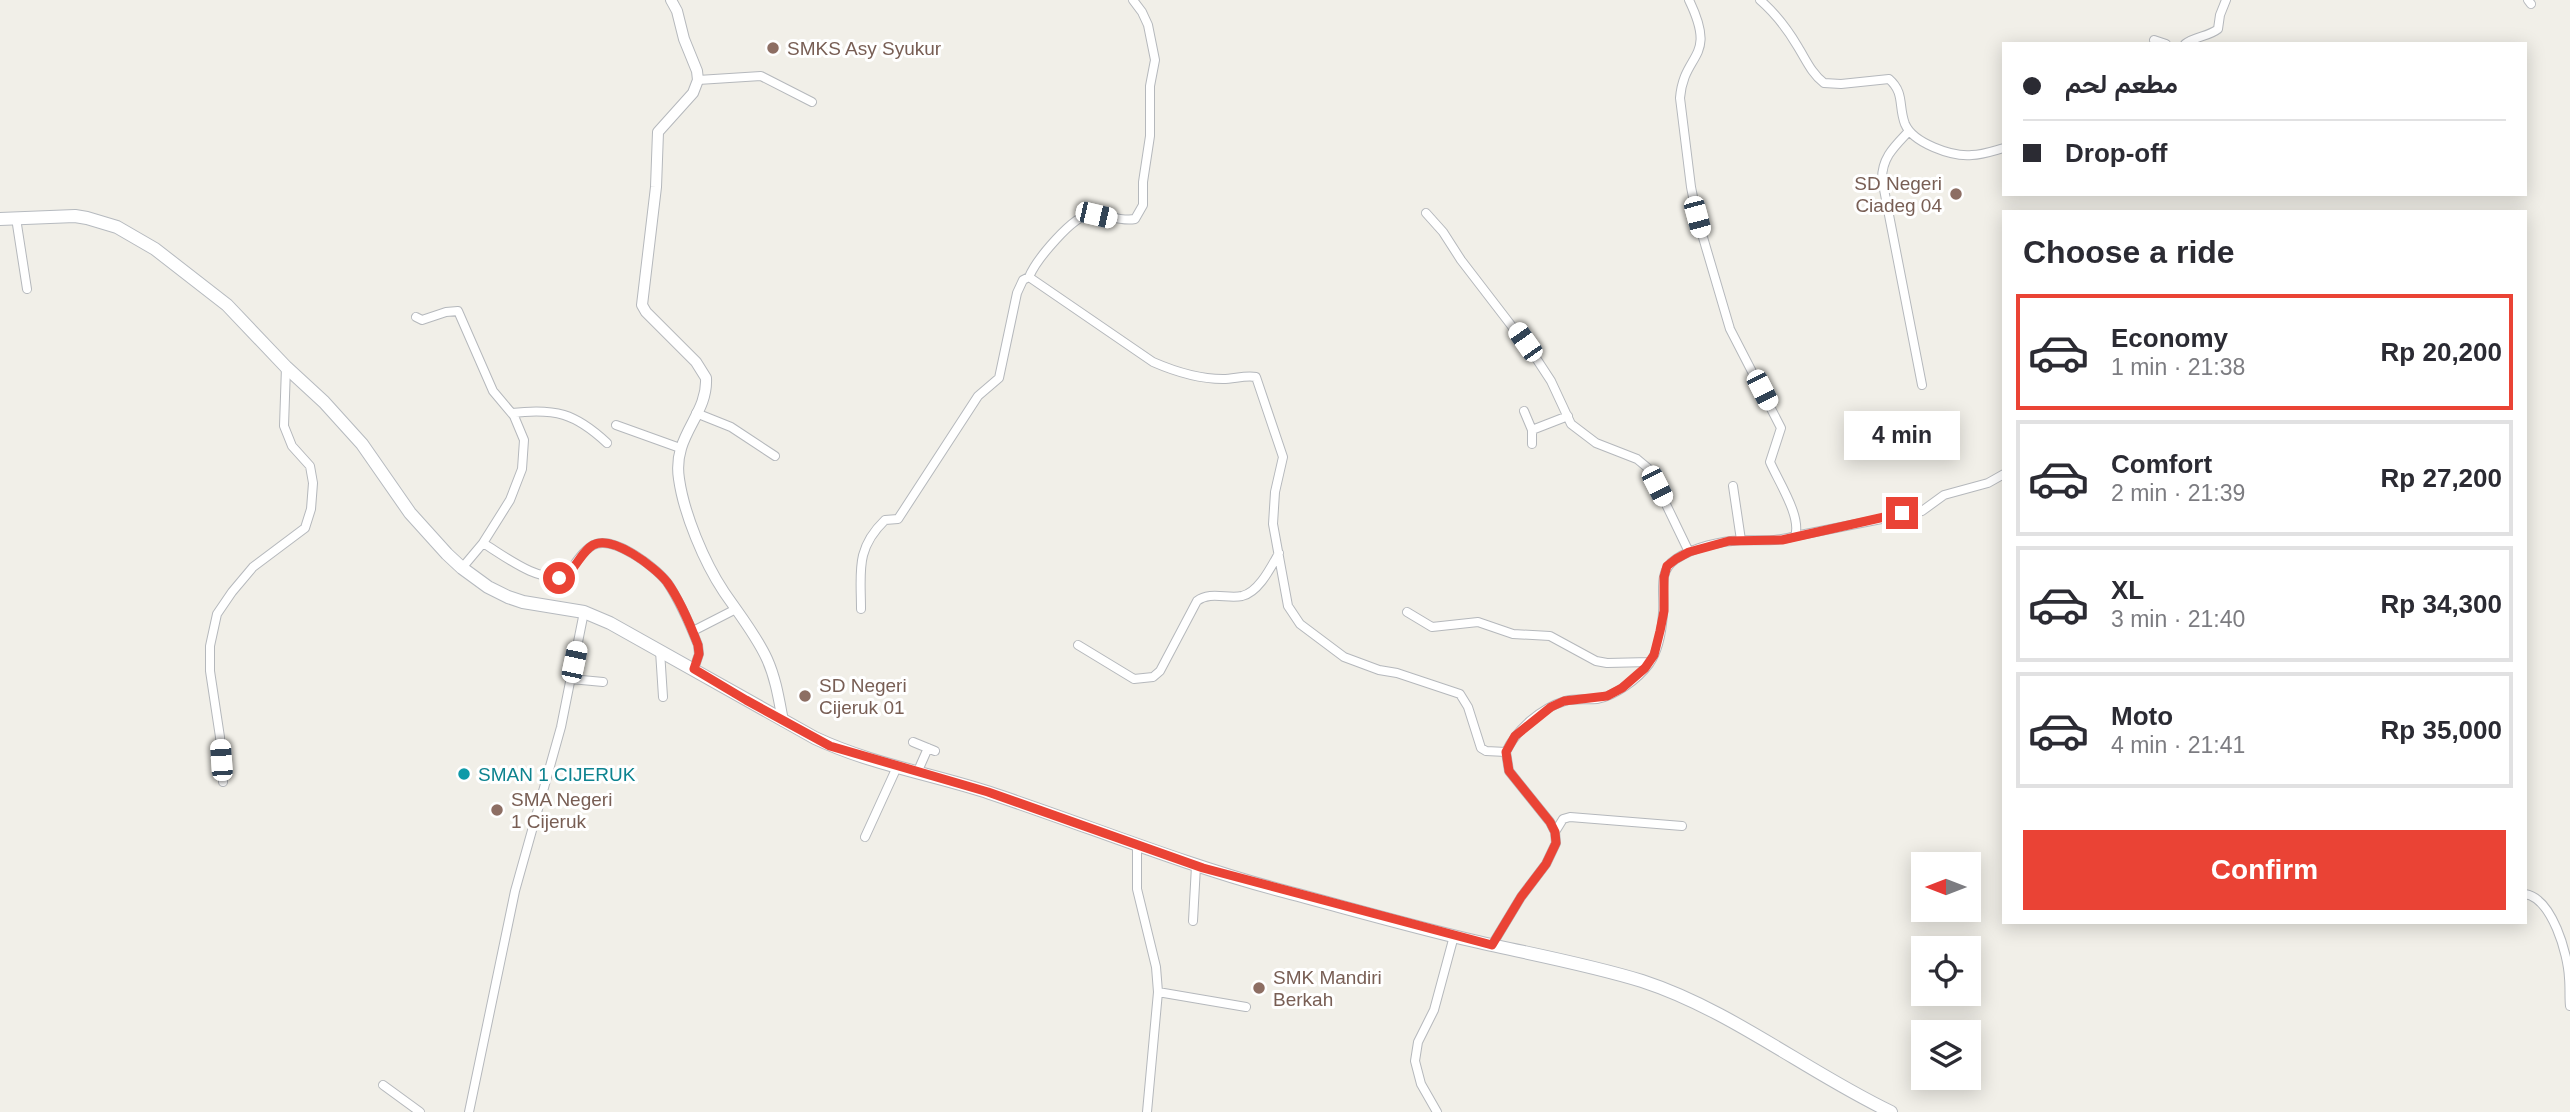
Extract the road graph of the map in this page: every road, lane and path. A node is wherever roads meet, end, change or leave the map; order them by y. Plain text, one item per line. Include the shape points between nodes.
1 (671, 0) edge
2 (1133, 0) edge
3 (1689, 0) edge
4 (1760, 0) edge
5 (2225, 0) edge
6 (2154, 40) dead end
7 (2160, 42) edge
8 (2188, 42) edge
9 (698, 80) junction
10 (812, 102) dead end
11 (1909, 131) junction
12 (2002, 148) edge
13 (1426, 213) dead end
14 (16, 218) junction
15 (0, 219) edge
16 (1029, 276) junction
17 (27, 289) dead end
18 (416, 317) dead end
19 (286, 368) junction
20 (1922, 385) dead end
21 (699, 408) junction
22 (1524, 411) dead end
23 (512, 413) junction
24 (1567, 416) junction
25 (616, 425) dead end
26 (1531, 430) junction
27 (607, 443) dead end
28 (1531, 444) dead end
29 (680, 448) junction
30 (775, 456) dead end
31 (2002, 475) edge
32 (1733, 486) dead end
33 (1795, 536) junction
34 (1741, 540) junction
35 (483, 543) junction
36 (1689, 552) junction
37 (1279, 554) junction
38 (462, 568) junction
39 (736, 608) junction
40 (862, 609) dead end
41 (584, 612) junction
42 (1407, 612) dead end
43 (692, 631) junction
44 (1078, 645) dead end
45 (660, 651) junction
46 (1650, 662) junction
47 (694, 669) junction
48 (570, 679) junction
49 (603, 681) dead end
50 (663, 697) dead end
51 (783, 721) junction
52 (913, 743) dead end
53 (1506, 752) junction
54 (897, 767) junction
55 (917, 773) junction
56 (223, 782) dead end
57 (1682, 826) dead end
58 (1555, 832) junction
59 (865, 838) dead end
60 (1137, 846) junction
61 (1196, 866) junction
62 (2527, 894) edge
63 (1194, 921) dead end
64 (1454, 936) junction
65 (1492, 945) junction
66 (1158, 992) junction
67 (2570, 1006) edge
68 (1246, 1007) dead end
69 (383, 1085) dead end
70 (420, 1112) edge
71 (469, 1112) edge
72 (1147, 1112) edge
73 (1437, 1112) edge
74 (1891, 1112) edge

1 - 9 street
2 - 16 street via 1148,25 1156,60 1140,213 1128,221 1084,215 1070,225
3 - 33 street via 1701,36 1679,98 1691,187 1730,329 1781,428 1770,461 1797,523
4 - 11 street via 1824,83 1889,79 1898,87
5 - 8 street via 2218,29
6 - 7 street
9 - 10 street via 761,76
9 - 21 street via 693,93 658,132 642,301 646,312 706,378
11 - 12 street via 1929,144 1963,155
11 - 20 street via 1888,154 1882,179
13 - 24 street via 1528,346
14 - 15 main road
14 - 17 street
14 - 19 main road via 75,216 104,221 138,238 227,305
16 - 37 street via 1153,362 1189,376 1256,377 1283,457 1273,506
16 - 40 street via 1017,293 997,381 978,396 898,519 885,520 865,548 861,557
18 - 23 street via 422,320 458,311 493,391
19 - 38 main road via 344,423 410,513
19 - 56 street via 284,426 292,446 310,466 311,509 305,528 253,567 217,614 210,671
21 - 29 street
21 - 30 street
22 - 26 street
23 - 27 street via 537,410 567,415 588,425
23 - 35 street via 524,440 522,469 510,500
24 - 26 street
24 - 36 street via 1596,443 1644,464
25 - 29 street
26 - 28 street
29 - 39 street via 678,476 693,530
31 - 33 street via 1944,495 1922,511
32 - 34 street
33 - 34 street via 1772,542
34 - 36 street
35 - 38 street
35 - 43 street via 552,578 566,576 597,543 623,547 661,575
36 - 46 street via 1667,566 1664,611
37 - 44 street via 1245,595 1205,596 1197,601 1153,677 1134,679
37 - 53 street via 1288,606 1300,624 1344,657 1460,694 1481,748
38 - 41 main road via 516,600
39 - 43 street
39 - 51 street via 771,668
41 - 45 main road
41 - 48 street
42 - 46 street via 1432,627 1478,622 1513,634 1550,636 1596,661
43 - 47 street via 699,650
45 - 47 main road
45 - 50 street
46 - 53 street via 1607,696 1564,701 1541,714 1515,736
47 - 51 main road
48 - 49 street
48 - 71 street via 515,891
51 - 54 main road via 830,746
52 - 55 street via 932,750
53 - 58 street via 1509,771
54 - 55 main road
54 - 59 street
55 - 60 main road via 988,792
57 - 58 street via 1570,817
58 - 65 street via 1551,856
60 - 61 main road
60 - 66 street via 1137,889
61 - 63 street
61 - 64 main road
62 - 67 street via 2545,905 2559,935 2569,976
64 - 65 main road
64 - 73 street via 1415,1061 1421,1084
65 - 74 main road via 1641,981 1690,999
66 - 68 street
66 - 72 street
69 - 70 street

